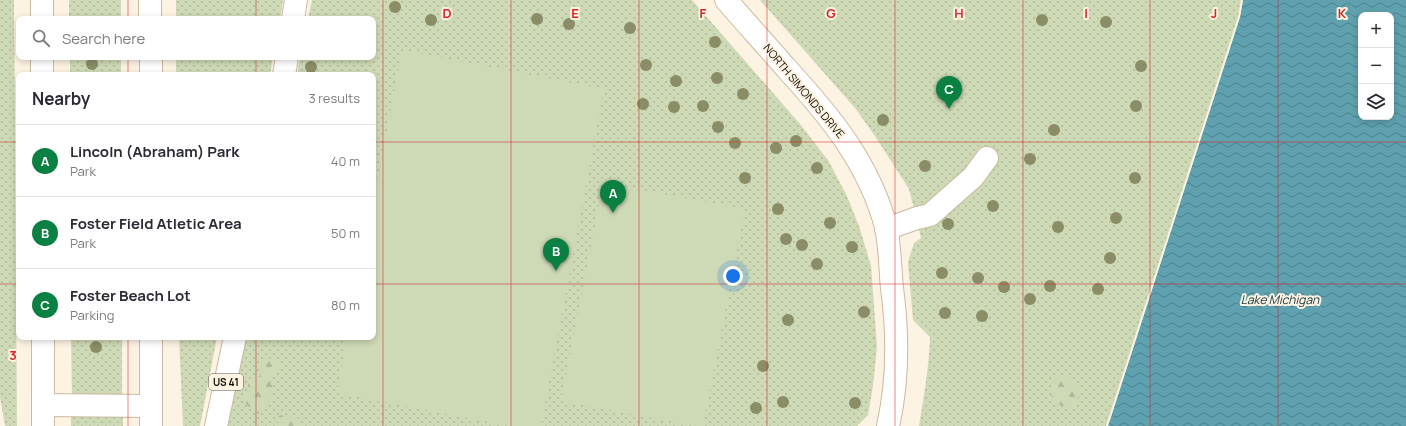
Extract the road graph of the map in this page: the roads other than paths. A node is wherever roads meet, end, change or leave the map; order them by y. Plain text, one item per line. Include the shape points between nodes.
1 (42, 0) edge
2 (150, 0) edge
3 (296, 0) edge
4 (726, 0) edge
5 (42, 16) edge
6 (150, 16) edge
7 (293, 16) edge
8 (42, 60) edge
9 (151, 60) edge
10 (286, 60) edge
11 (42, 72) edge
12 (151, 72) edge
13 (284, 72) edge
14 (917, 218) dead end
15 (886, 229) junction
16 (43, 340) edge
17 (151, 340) edge
18 (234, 340) edge
19 (44, 416) edge
20 (151, 416) edge
21 (216, 426) edge
22 (888, 426) edge

1 - 5 main road
2 - 6 main road
3 - 7 main road
4 - 15 main road, NORTH SIMONDS DRIVE via 834,123 866,173
8 - 11 main road
9 - 12 main road
10 - 13 main road
14 - 15 main road
15 - 22 main road, NORTH SIMONDS DRIVE via 895,314 894,395
16 - 19 main road
17 - 20 main road
18 - 21 main road, US 41
19 - 20 main road

